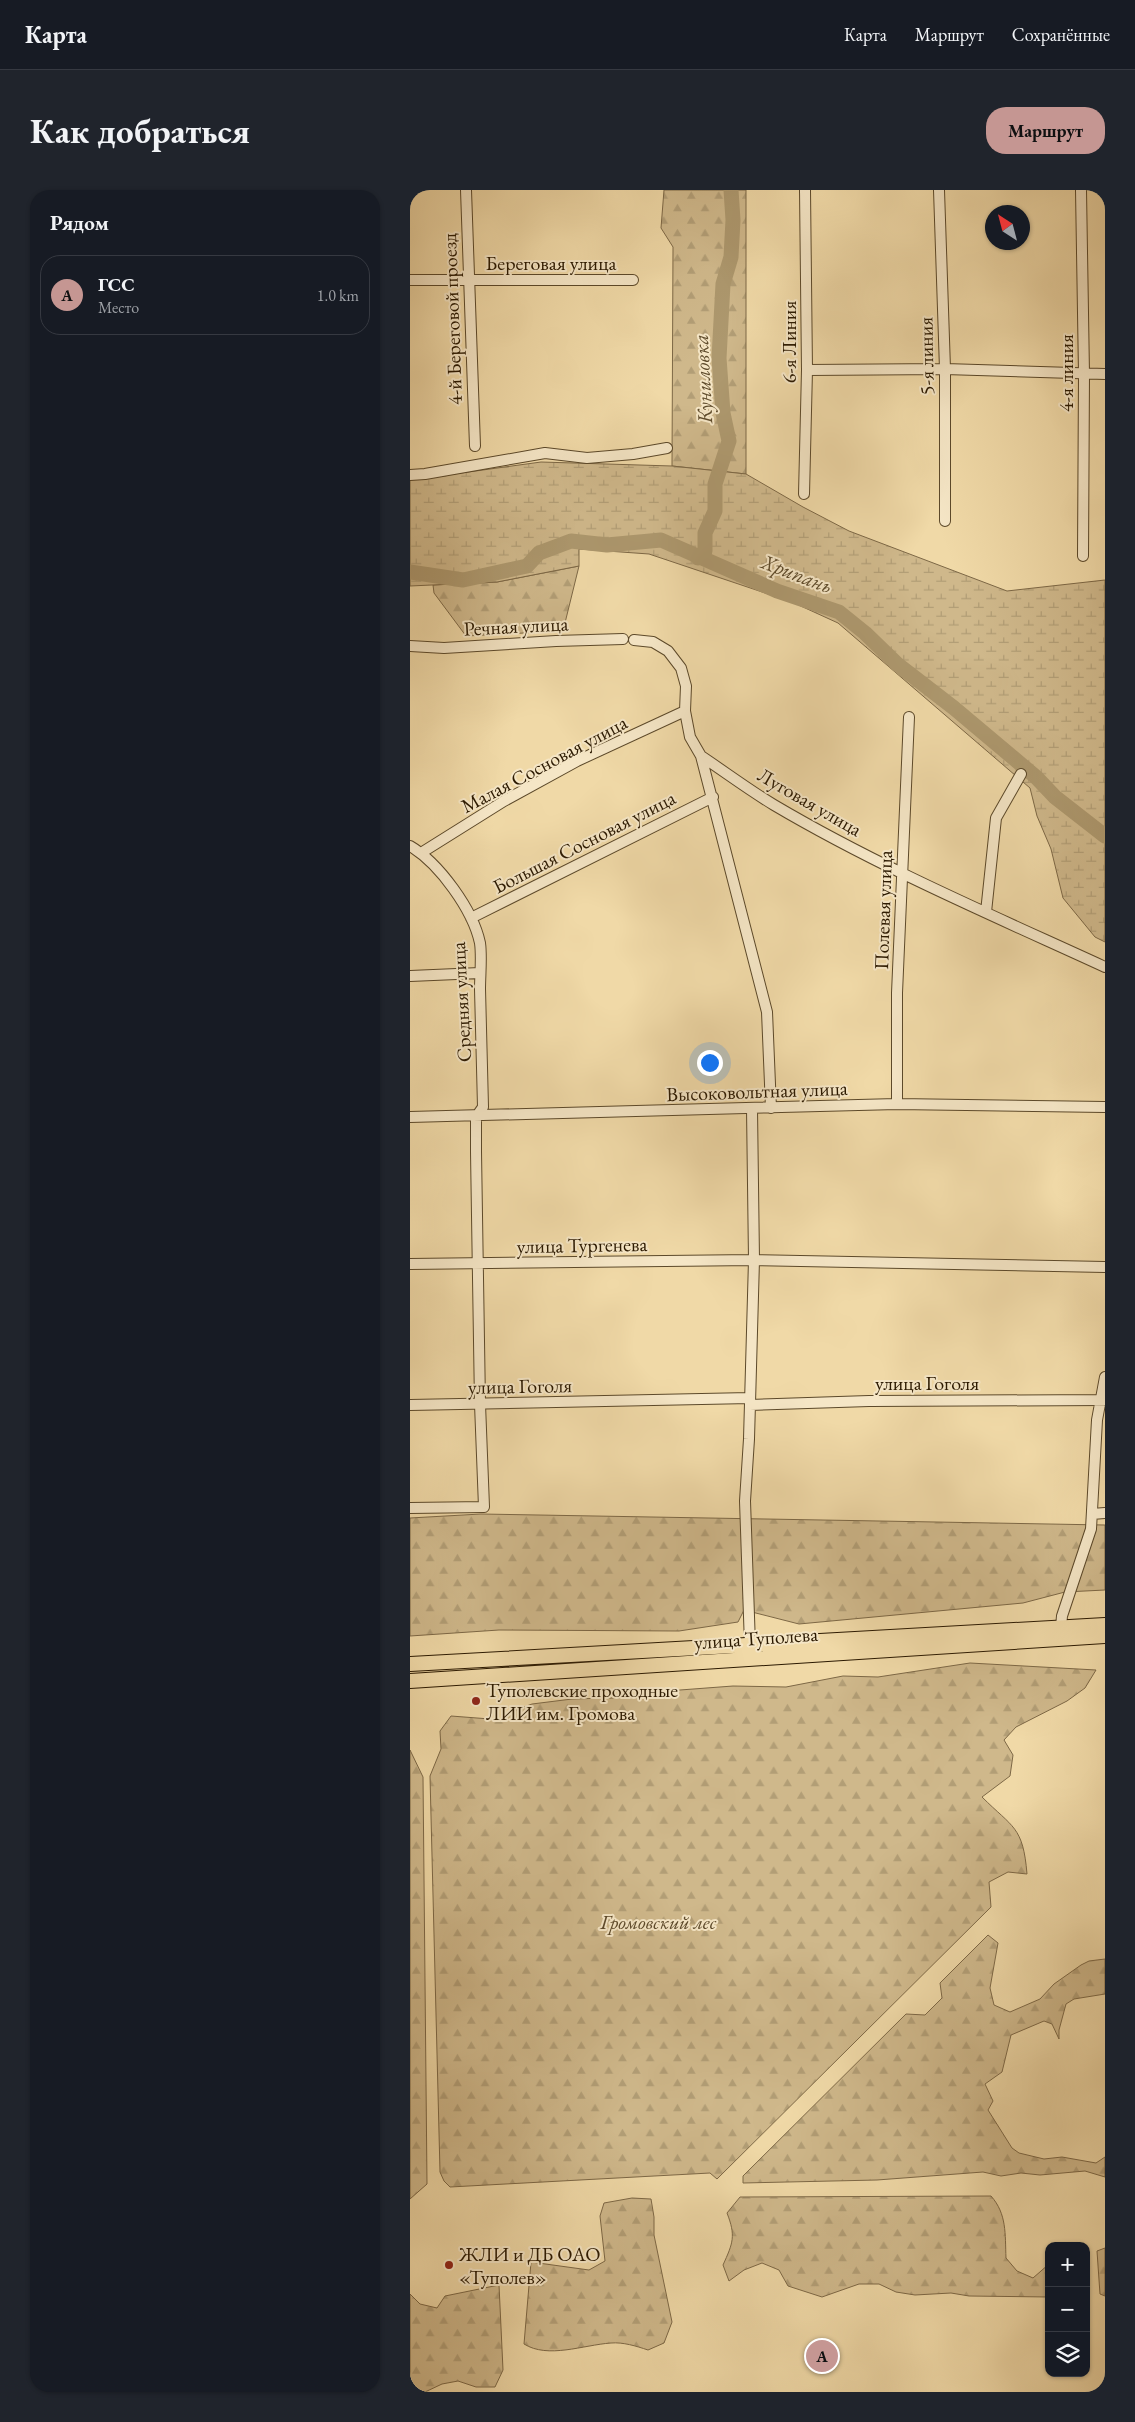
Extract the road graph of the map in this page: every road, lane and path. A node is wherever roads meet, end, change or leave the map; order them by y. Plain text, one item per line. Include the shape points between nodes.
1 (466, 190) edge
2 (805, 190) edge
3 (939, 190) edge
4 (1082, 190) edge
5 (410, 280) edge
6 (468, 280) junction
7 (633, 280) dead end
8 (945, 369) junction
9 (807, 370) junction
10 (1084, 374) junction
11 (1105, 374) edge
12 (475, 446) dead end
13 (667, 448) dead end
14 (410, 475) edge
15 (804, 494) dead end
16 (945, 522) dead end
17 (1083, 556) dead end
18 (623, 639) dead end
19 (634, 640) dead end
20 (410, 646) edge
21 (685, 712) junction
22 (909, 717) dead end
23 (702, 756) junction
24 (1021, 774) dead end
25 (713, 797) junction
26 (410, 846) edge
27 (422, 853) junction
28 (902, 872) junction
29 (986, 912) junction
30 (471, 918) junction
31 (1105, 967) edge
32 (480, 973) junction
33 (410, 976) edge
34 (897, 1104) junction
35 (1105, 1107) edge
36 (771, 1108) junction
37 (752, 1109) junction
38 (410, 1117) edge
39 (476, 1117) junction
40 (754, 1260) junction
41 (478, 1263) junction
42 (410, 1264) edge
43 (1105, 1268) edge
44 (1105, 1376) edge
45 (1102, 1400) edge
46 (750, 1402) junction
47 (480, 1404) junction
48 (410, 1405) edge
49 (410, 1508) edge
50 (1105, 1513) edge
51 (1092, 1514) junction
52 (1105, 1625) edge
53 (1061, 1627) junction
54 (1105, 1636) edge
55 (750, 1646) junction
56 (410, 1664) edge
57 (410, 1680) edge

1 - 6 street, 4-й Береговой проезд
2 - 9 street, 6-я Линия
3 - 8 street, 5-я линия
4 - 10 street, 4-я линия
5 - 6 street, Береговая улица
6 - 7 street, Береговая улица
6 - 12 street, 4-й Береговой проезд
8 - 9 street
8 - 10 street
8 - 16 street, 5-я линия
9 - 15 street, 6-я Линия
10 - 11 street
10 - 17 street, 4-я линия
13 - 14 street via 587,458 545,453
18 - 20 street, Речная улица via 444,648
19 - 21 street via 653,642 668,652 681,668 686,686
21 - 23 street via 690,737
21 - 27 street, Малая Сосновая улица via 577,761 504,801
22 - 28 street, Полевая улица
23 - 25 street
23 - 28 street, Луговая улица via 773,805
24 - 29 street via 996,818
25 - 30 street, Большая Сосновая улица
25 - 36 street via 767,1012
26 - 27 street, Средняя улица
27 - 30 street, Средняя улица via 454,891
28 - 29 street, Луговая улица
28 - 34 street, Полевая улица
29 - 31 street, Луговая улица
30 - 32 street, Средняя улица via 480,944
32 - 33 street
32 - 39 street, Средняя улица via 483,1107
34 - 35 street, Высоковольтная улица
34 - 36 street, Высоковольтная улица
36 - 37 street, Высоковольтная улица
37 - 39 street, Высоковольтная улица
37 - 40 street
38 - 39 street, Высоковольтная улица
39 - 41 street, Средняя улица
40 - 41 street, улица Тургенева
40 - 43 street, улица Тургенева
40 - 46 street
41 - 42 street, улица Тургенева
41 - 47 street, Средняя улица
44 - 45 street
45 - 46 street, улица Гоголя
45 - 51 street
46 - 47 street, улица Гоголя
46 - 55 street via 744,1501
47 - 48 street, улица Гоголя
47 - 49 street, Средняя улица via 484,1507
50 - 51 street
51 - 53 street
52 - 53 main road, улица Туполева
53 - 55 main road, улица Туполева
54 - 57 main road, улица Туполева
55 - 56 main road, улица Туполева

